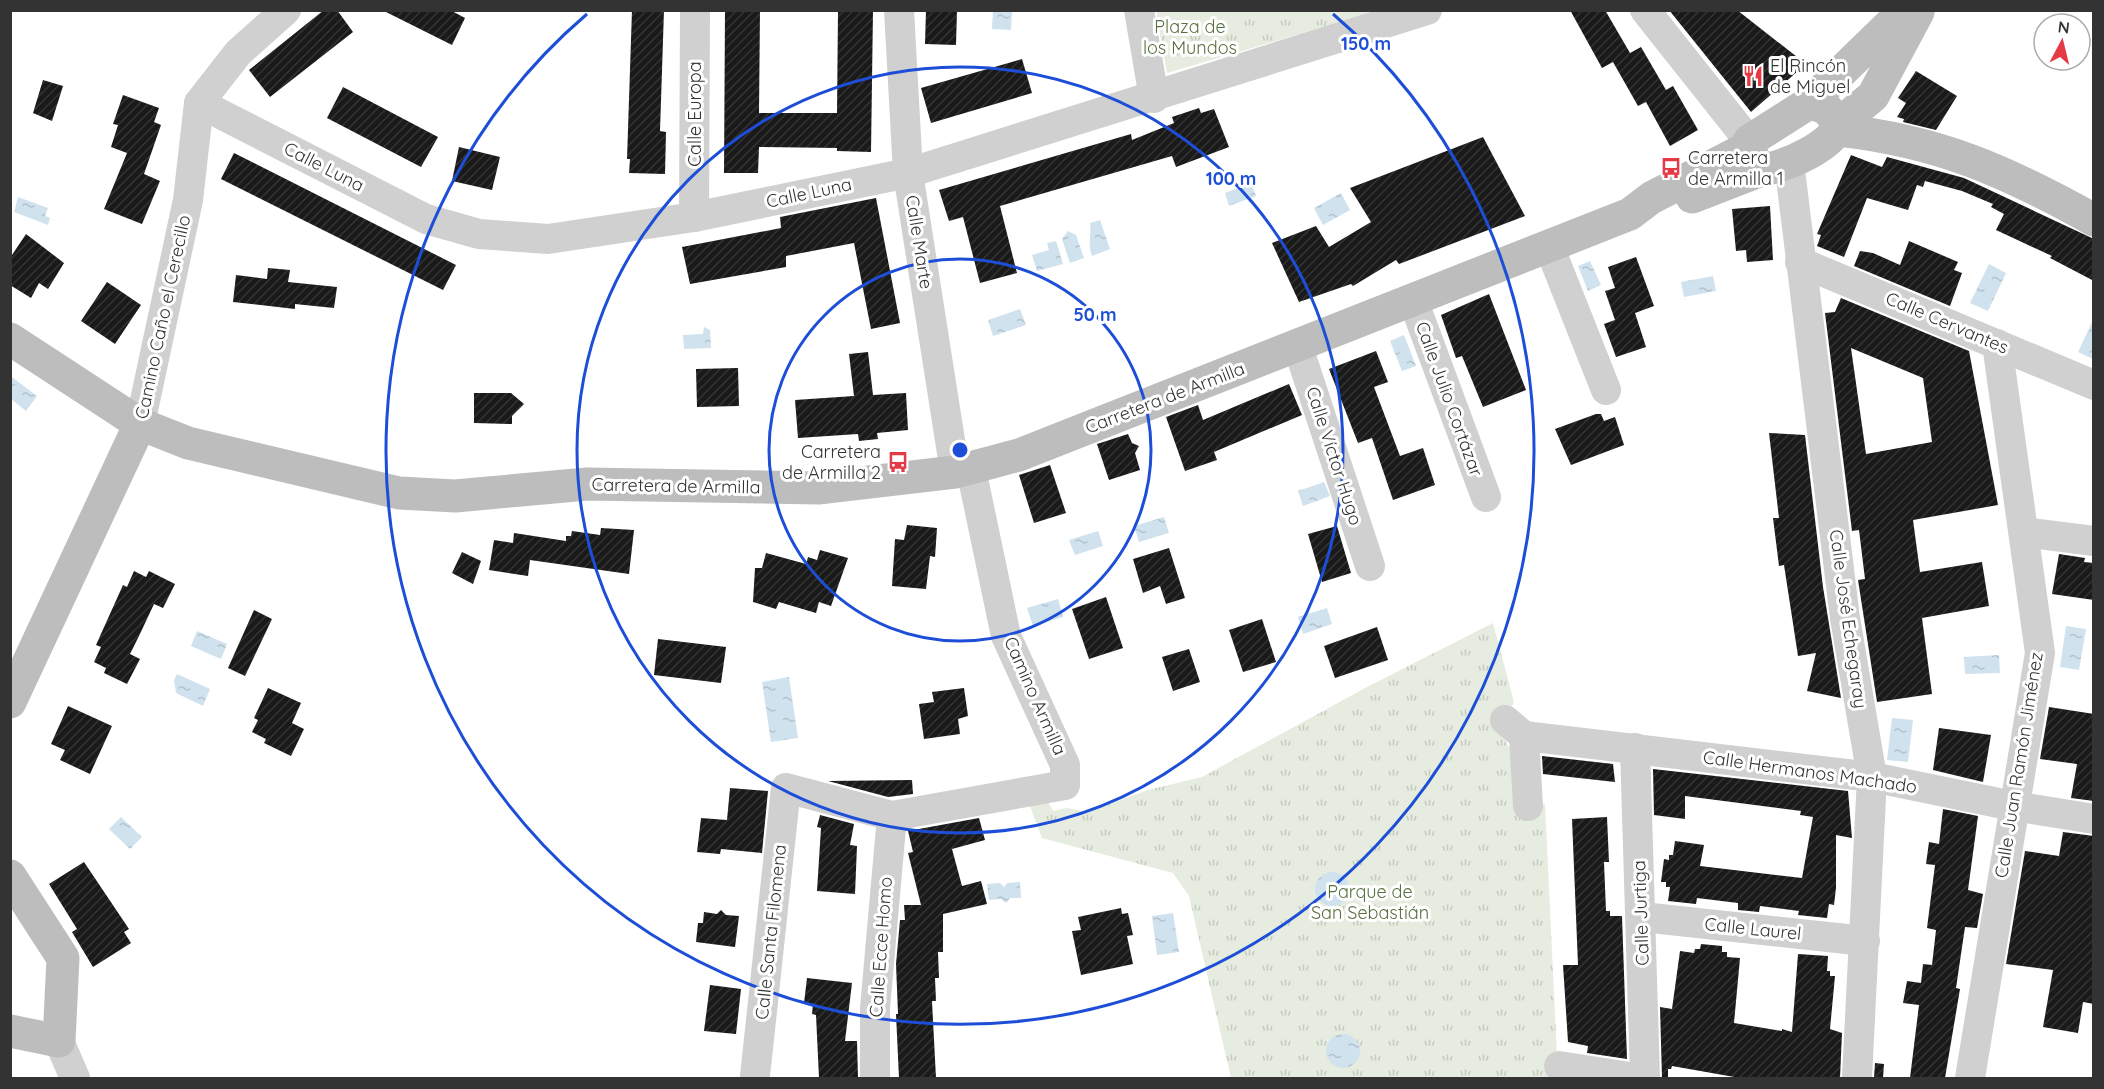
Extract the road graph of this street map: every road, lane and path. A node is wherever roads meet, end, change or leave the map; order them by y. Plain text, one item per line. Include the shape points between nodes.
1 (286, 10) edge
2 (695, 10) edge
3 (898, 10) edge
4 (1139, 10) edge
5 (1427, 10) edge
6 (1646, 10) edge
7 (1905, 10) edge
8 (1919, 10) edge
9 (1385, 16) edge
10 (1154, 98) junction
11 (199, 103) junction
12 (1809, 103) junction
13 (1838, 127) junction
14 (1763, 155) junction
15 (908, 173) junction
16 (694, 217) junction
17 (2094, 220) edge
18 (1549, 246) junction
19 (1800, 262) junction
20 (1413, 300) junction
21 (10, 339) edge
22 (1997, 344) junction
23 (1298, 346) junction
24 (2094, 385) edge
25 (1606, 390) dead end
26 (140, 424) junction
27 (963, 471) junction
28 (1486, 497) dead end
29 (2024, 532) junction
30 (2094, 541) edge
31 (1370, 566) dead end
32 (10, 702) edge
33 (1635, 748) junction
34 (1872, 777) junction
35 (786, 788) joint
36 (1528, 806) dead end
37 (2013, 806) junction
38 (892, 816) junction
39 (2094, 819) edge
40 (10, 876) edge
41 (1642, 918) junction
42 (1865, 941) junction
43 (10, 1031) edge
44 (59, 1041) junction
45 (1559, 1066) dead end
46 (755, 1076) dead end
47 (75, 1078) edge
48 (875, 1078) edge
49 (1636, 1078) edge
50 (1645, 1078) edge
51 (1857, 1078) edge
52 (1970, 1078) edge

1 - 11 street via 238,53
2 - 16 street, Calle Europa
3 - 15 street, Calle Marte
4 - 10 street
5 - 9 street, Calle Luna
6 - 14 street
7 - 12 street
8 - 13 street via 1873,96
9 - 10 street, Calle Luna
10 - 15 street, Calle Luna
11 - 16 street, Calle Luna via 426,219 479,234 548,239
11 - 26 street, Camino Caño el Cerecillo via 188,200
12 - 13 street via 1826,108
12 - 14 street
13 - 14 street via 1828,142
13 - 17 street via 1935,147 2010,176
14 - 18 street, Carretera de Armilla via 1651,198 1630,214
14 - 19 street, Calle José Echegaray
15 - 16 street, Calle Luna
15 - 27 street, Calle Marte
18 - 20 street, Carretera de Armilla
18 - 25 street
19 - 22 street, Calle Cervantes
19 - 34 street, Calle José Echegaray via 1845,618
20 - 23 street, Carretera de Armilla
20 - 28 street, Calle Julio Cortázar
21 - 26 street, Carretera de Armilla
22 - 24 street, Calle Cervantes
22 - 29 street, Calle Juan Ramón Jiménez
23 - 27 street, Carretera de Armilla via 1018,455
23 - 31 street, Calle Víctor Hugo
26 - 27 street, Carretera de Armilla via 189,443 399,493 455,496 587,484 818,488
26 - 32 street, Camino Caño el Cerecillo
27 - 38 street, Camino Armilla via 1006,636 1065,765 1065,784
29 - 30 street
29 - 37 street, Calle Juan Ramón Jiménez via 2040,653
33 - 34 street, Calle Hermanos Machado
33 - 36 street, Calle Hermanos Machado via 1514,728
33 - 41 street, Calle Jurtiga
34 - 37 street, Calle Hermanos Machado
34 - 42 street, Calle José Echegaray
35 - 38 street, Camino Armilla
35 - 46 street, Calle Santa Filomena
37 - 39 street, Calle Hermanos Machado
37 - 52 street, Calle Juan Ramón Jiménez
38 - 48 street, Calle Ecce Homo via 874,1008
40 - 44 street via 63,958
41 - 42 street, Calle Laurel
41 - 50 street, Calle Jurtiga
42 - 51 street, Calle José Echegaray
43 - 44 street
44 - 47 street
45 - 49 street

